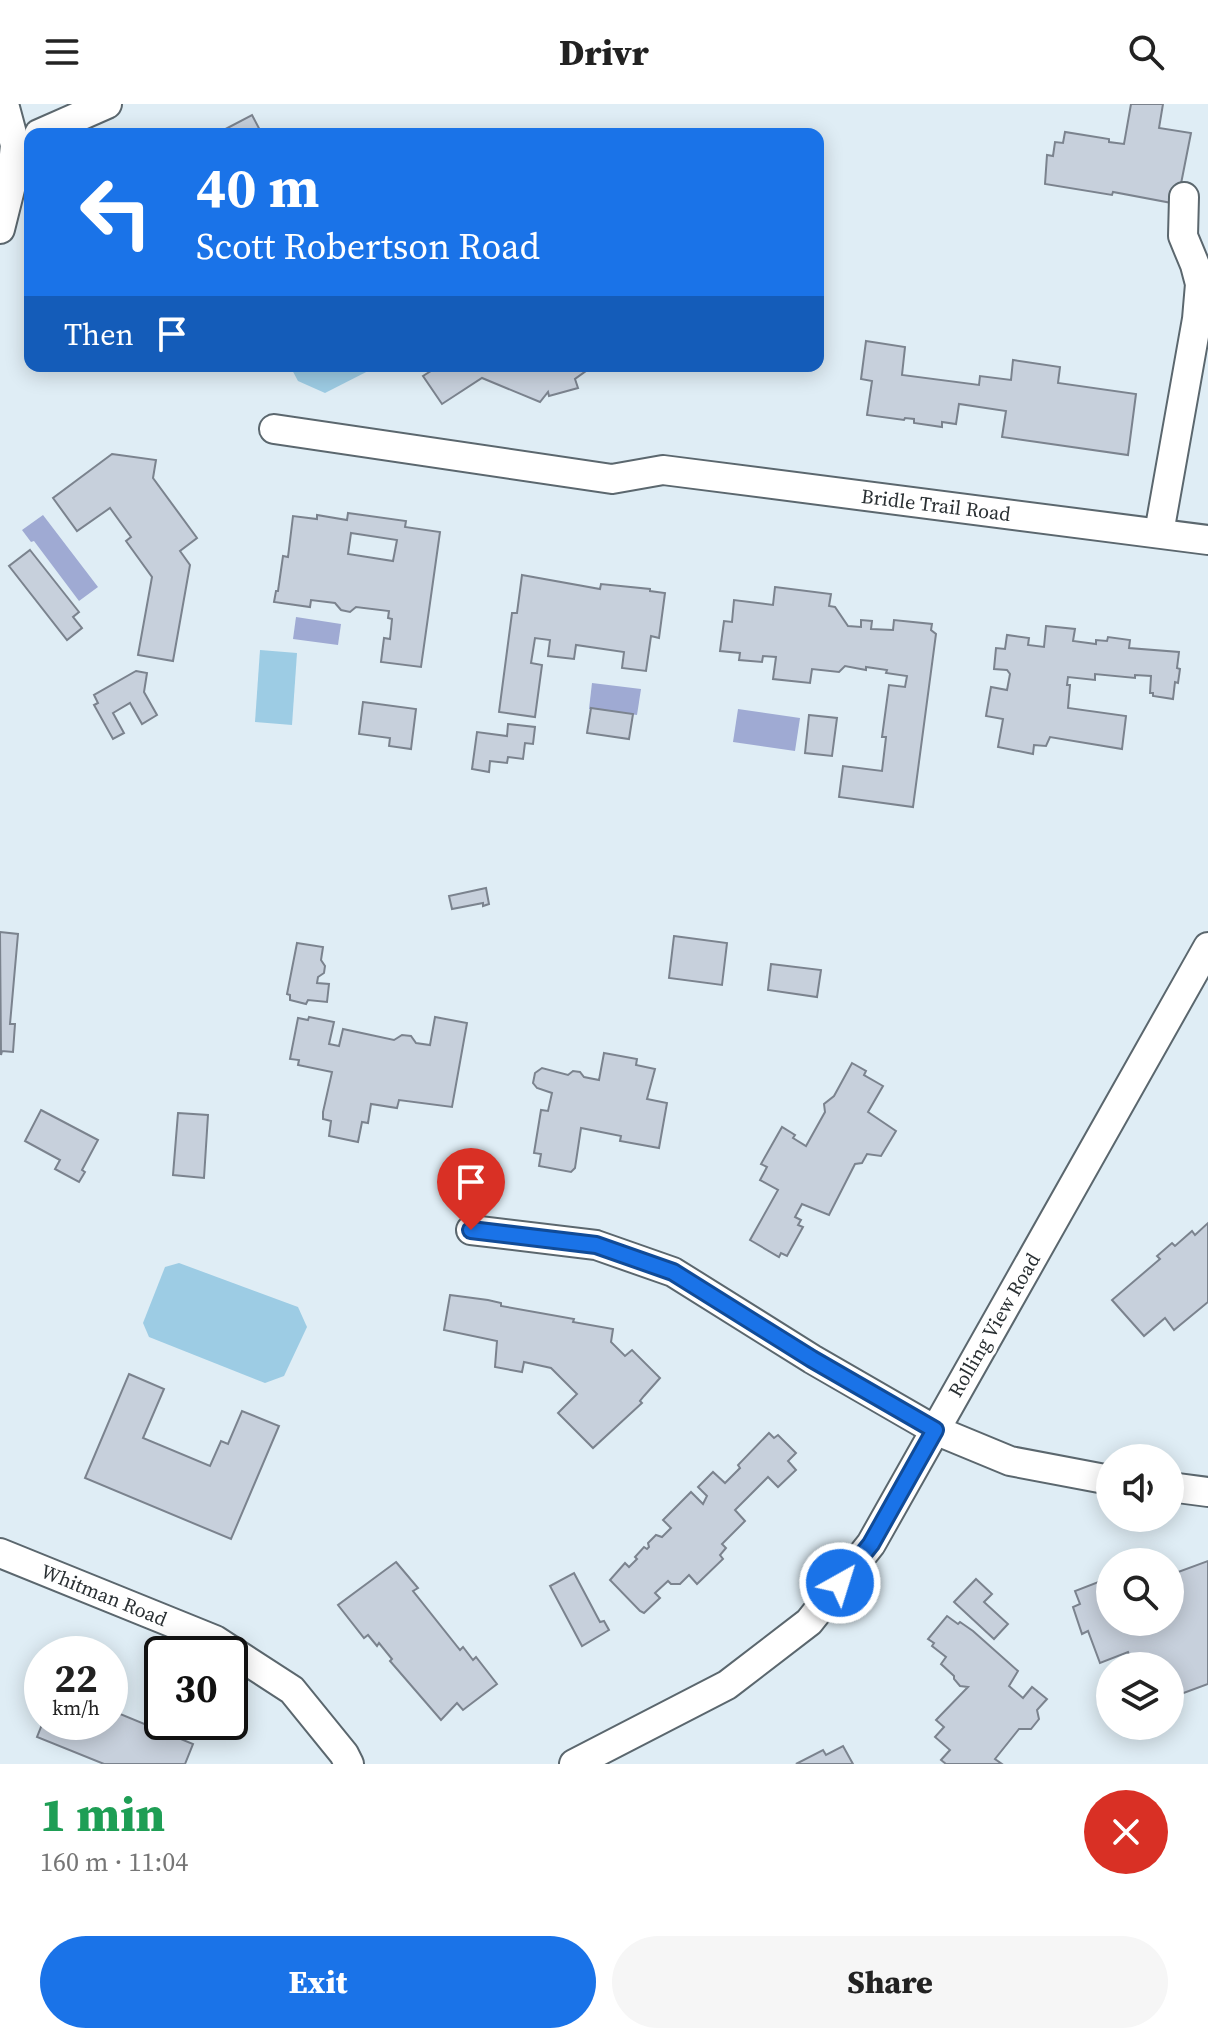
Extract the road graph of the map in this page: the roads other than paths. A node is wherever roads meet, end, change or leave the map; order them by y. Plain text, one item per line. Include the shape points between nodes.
1 (4, 104) edge
2 (107, 104) edge
3 (53, 128) edge
4 (24, 133) edge
5 (24, 150) edge
6 (1184, 197) dead end
7 (0, 229) edge
8 (274, 429) dead end
9 (1159, 533) junction
10 (1208, 540) edge
11 (1208, 947) edge
12 (471, 1230) dead end
13 (935, 1430) junction
14 (1096, 1477) edge
15 (1184, 1489) edge
16 (1208, 1492) edge
17 (0, 1553) edge
18 (349, 1764) edge
19 (574, 1764) edge

1 - 4 street
2 - 3 street
5 - 7 street
6 - 9 street via 1183,236 1200,284
8 - 9 street, Bridle Trail Road via 612,479 663,470
9 - 10 street, Bridle Trail Road
11 - 13 street, Rolling View Road
12 - 13 street via 596,1245 673,1272
13 - 14 street via 1010,1461
13 - 19 street, Rolling View Road via 871,1544 809,1622 727,1685
15 - 16 street
17 - 18 street, Whitman Road via 215,1640 292,1690

